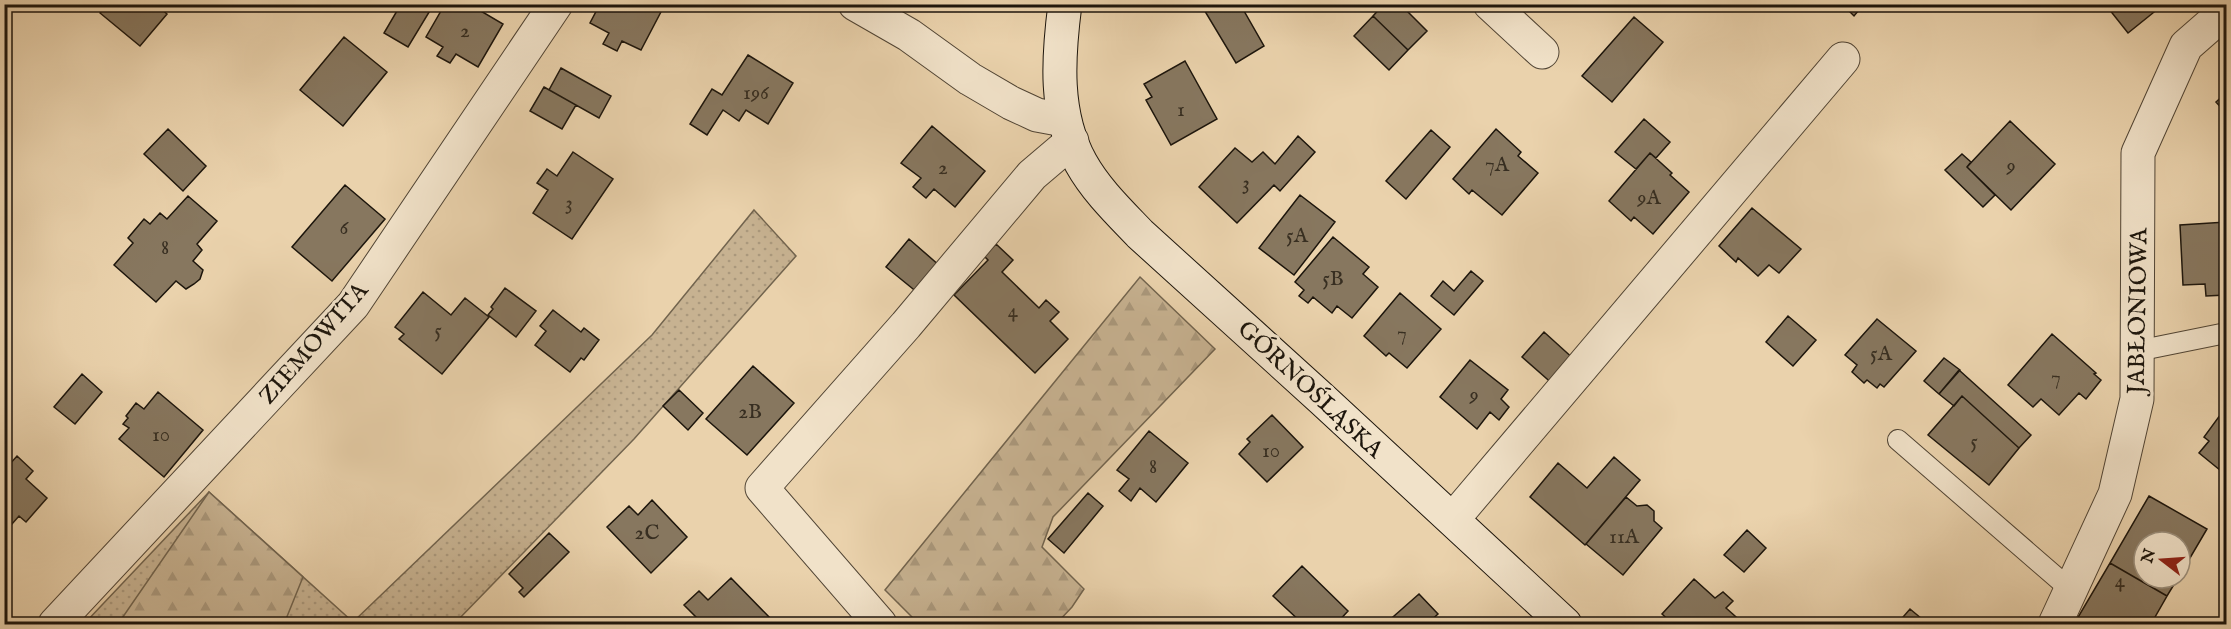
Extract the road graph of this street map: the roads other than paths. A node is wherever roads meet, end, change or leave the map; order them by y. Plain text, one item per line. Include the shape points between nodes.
1 (556, 4) edge
2 (855, 4) edge
3 (1065, 4) edge
4 (1490, 4) edge
5 (2226, 11) edge
6 (1542, 52) dead end
7 (1843, 59) dead end
8 (1068, 130) junction
9 (2226, 333) edge
10 (2137, 351) junction
11 (1898, 440) dead end
12 (1453, 519) junction
13 (2071, 591) junction
14 (55, 624) edge
15 (880, 624) edge
16 (1565, 624) edge
17 (2055, 624) edge

1 - 14 street, ZIEMOWITA via 353,305
2 - 8 street via 909,35 1011,104
3 - 8 street, GÓRNOŚLĄSKA via 1059,78
4 - 6 street
5 - 10 street, JABŁONIOWA via 2186,46 2138,153
7 - 12 street
8 - 12 street, GÓRNOŚLĄSKA via 1081,163 1113,207
8 - 15 street via 906,325 762,488
9 - 10 lane
10 - 13 street, JABŁONIOWA via 2137,399 2115,494
11 - 13 lane
12 - 16 street, GÓRNOŚLĄSKA
13 - 17 street, JABŁONIOWA

